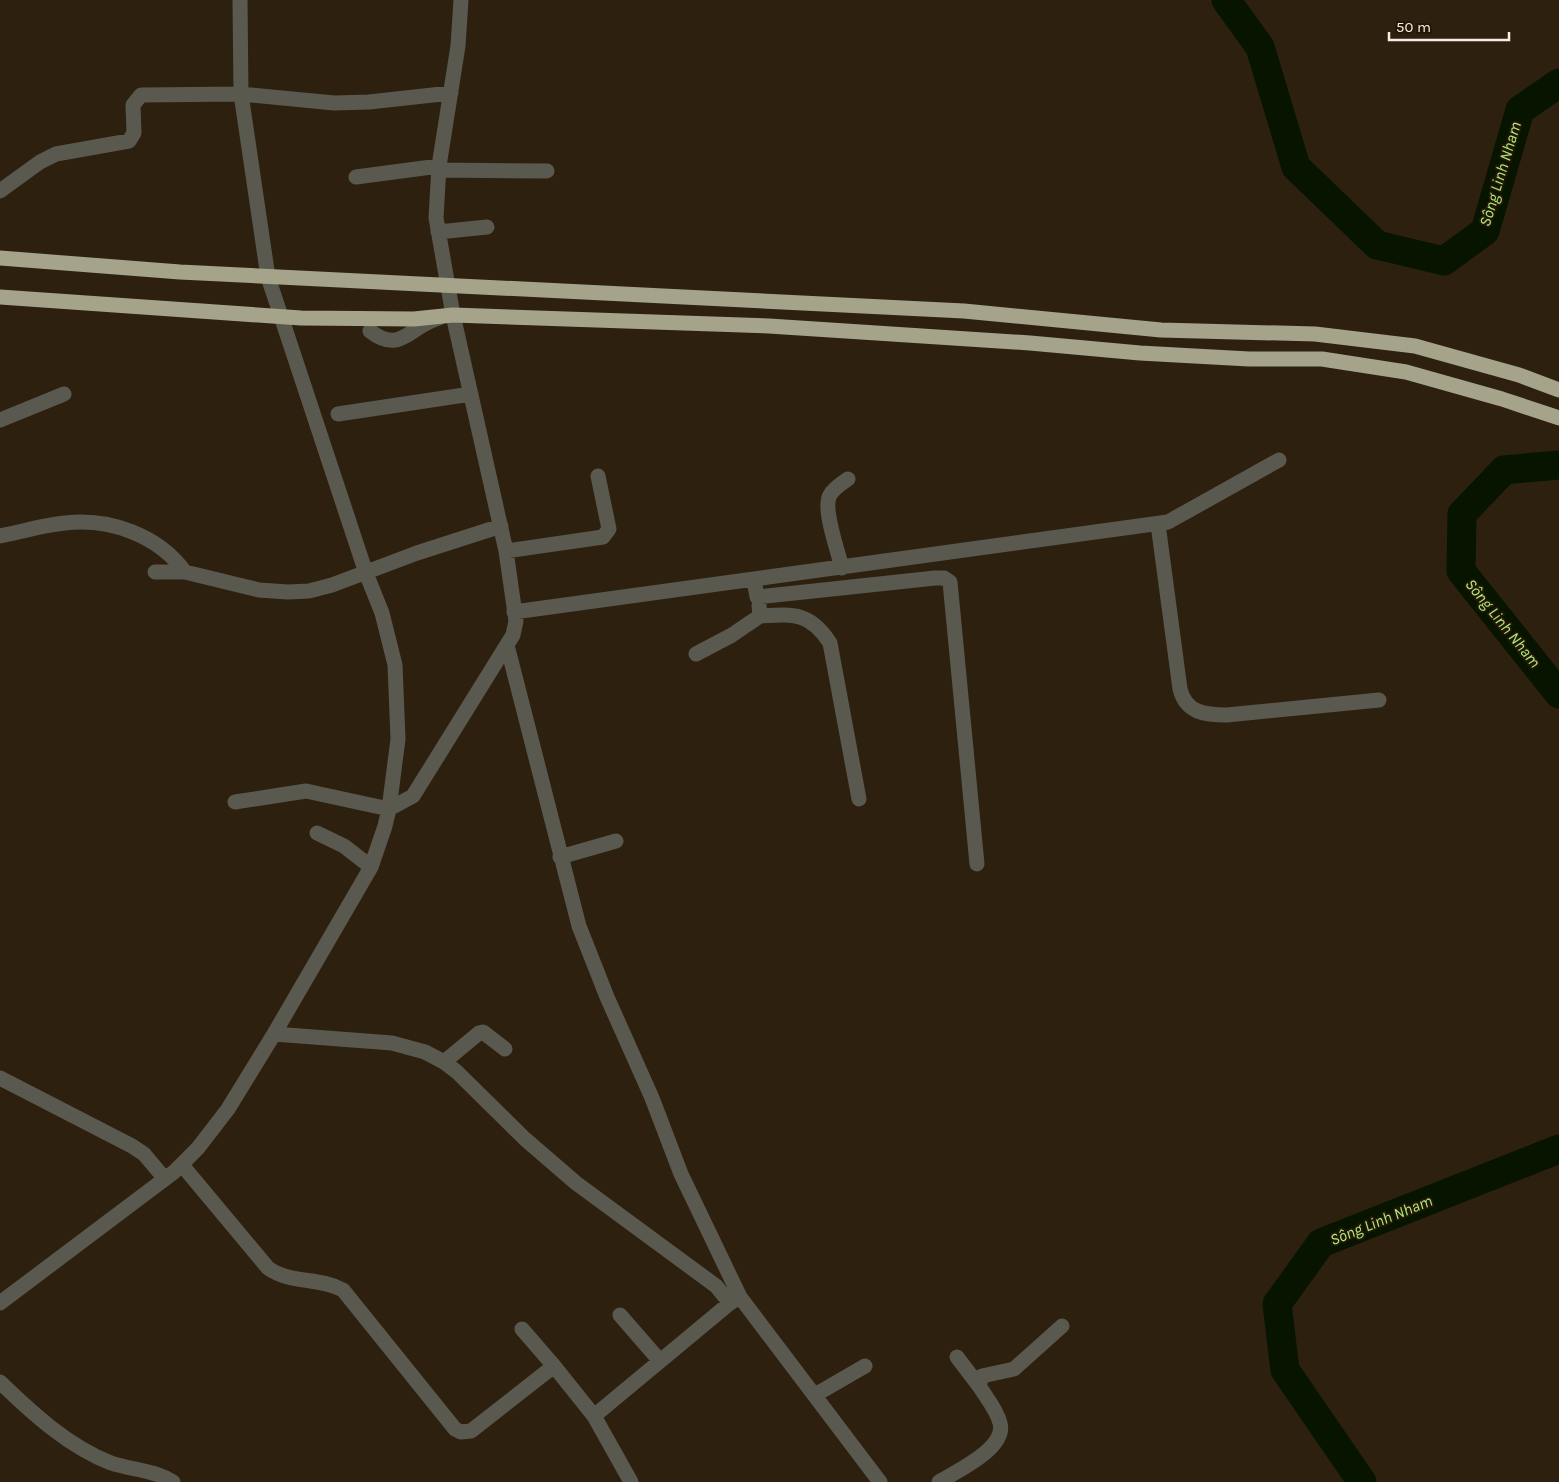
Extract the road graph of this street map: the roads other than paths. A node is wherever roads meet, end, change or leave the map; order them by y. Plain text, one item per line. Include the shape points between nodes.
1 (240, 0) edge
2 (461, 0) edge
3 (451, 93) junction
4 (241, 94) junction
5 (438, 168) junction
6 (547, 171) dead end
7 (356, 176) dead end
8 (0, 191) edge
9 (486, 227) dead end
10 (438, 232) junction
11 (0, 258) edge
12 (268, 277) junction
13 (448, 286) junction
14 (0, 297) edge
15 (452, 314) junction
16 (281, 316) junction
17 (370, 331) dead end
18 (1559, 390) edge
19 (64, 394) dead end
20 (470, 394) junction
21 (338, 414) dead end
22 (1559, 418) edge
23 (0, 420) edge
24 (1279, 460) dead end
25 (598, 476) dead end
26 (848, 479) dead end
27 (1158, 524) junction
28 (501, 526) junction
29 (0, 536) edge
30 (506, 551) junction
31 (842, 568) junction
32 (155, 572) dead end
33 (185, 572) junction
34 (366, 573) junction
35 (754, 580) junction
36 (757, 596) junction
37 (514, 612) junction
38 (760, 616) junction
39 (507, 645) junction
40 (696, 654) dead end
41 (1379, 700) dead end
42 (859, 799) dead end
43 (235, 802) dead end
44 (389, 809) junction
45 (317, 833) dead end
46 (616, 841) dead end
47 (560, 857) junction
48 (977, 864) dead end
49 (371, 868) junction
50 (274, 1034) junction
51 (505, 1050) dead end
52 (444, 1062) junction
53 (0, 1078) edge
54 (182, 1165) junction
55 (165, 1179) junction
56 (735, 1300) junction
57 (0, 1303) edge
58 (620, 1315) dead end
59 (1062, 1326) dead end
60 (522, 1329) dead end
61 (958, 1357) dead end
62 (660, 1361) junction
63 (554, 1366) junction
64 (865, 1366) dead end
65 (0, 1382) edge
66 (979, 1386) junction
67 (815, 1395) junction
68 (594, 1416) junction
69 (171, 1481) edge
70 (631, 1482) edge
71 (880, 1482) edge
72 (939, 1482) edge

1 - 4 street
2 - 3 street
3 - 4 street via 334,103
3 - 5 street
4 - 8 street via 141,95 133,105 134,133 129,141 56,154
4 - 12 street
5 - 6 street
5 - 7 street
5 - 10 street
9 - 10 street
10 - 13 street
11 - 12 highway
12 - 13 highway
12 - 16 street
13 - 15 street
13 - 18 highway via 964,311 1161,330 1315,334 1414,346 1519,375
14 - 16 highway
15 - 16 highway via 414,319
15 - 17 street via 428,321 406,338 381,340
15 - 20 street
15 - 22 highway via 769,326 1030,343 1140,354 1322,359 1406,372
16 - 34 street
19 - 23 street
20 - 21 street
20 - 28 street
24 - 27 street via 1179,518
25 - 30 street via 609,529 607,534
26 - 31 street via 831,493 827,501
27 - 31 street
27 - 41 street via 1180,689 1186,704 1194,711 1227,715
28 - 30 street
28 - 34 street
29 - 33 street via 63,523 86,521 103,524 151,539
30 - 37 street
31 - 35 street
32 - 33 street
33 - 34 street via 259,590 288,592 332,586
34 - 44 street via 382,613 395,665 398,739
35 - 36 street
35 - 37 street
36 - 38 street
36 - 48 street via 936,578 950,582
37 - 39 street via 513,636
38 - 40 street
38 - 42 street via 792,614 803,617 822,630 830,643
39 - 44 street via 413,796
39 - 47 street
43 - 44 street via 306,791
44 - 49 street
45 - 49 street via 344,846
46 - 47 street
47 - 56 street via 579,926 599,980 646,1083
49 - 50 street
50 - 52 street via 392,1043 425,1052
50 - 54 street via 228,1109
51 - 52 street via 479,1032
52 - 56 street via 524,1139 576,1183
53 - 55 street via 132,1146 144,1154
54 - 55 street
54 - 63 street via 268,1268 289,1278 332,1284 343,1290 455,1429 471,1431
55 - 57 street
56 - 62 street
56 - 67 street
58 - 62 street
59 - 66 street via 1014,1369 987,1373
60 - 63 street
61 - 66 street
62 - 68 street
63 - 68 street
64 - 67 street
65 - 69 street via 42,1420 84,1448 110,1462
66 - 72 street via 1001,1424 999,1439 990,1450
67 - 71 street
68 - 70 street

